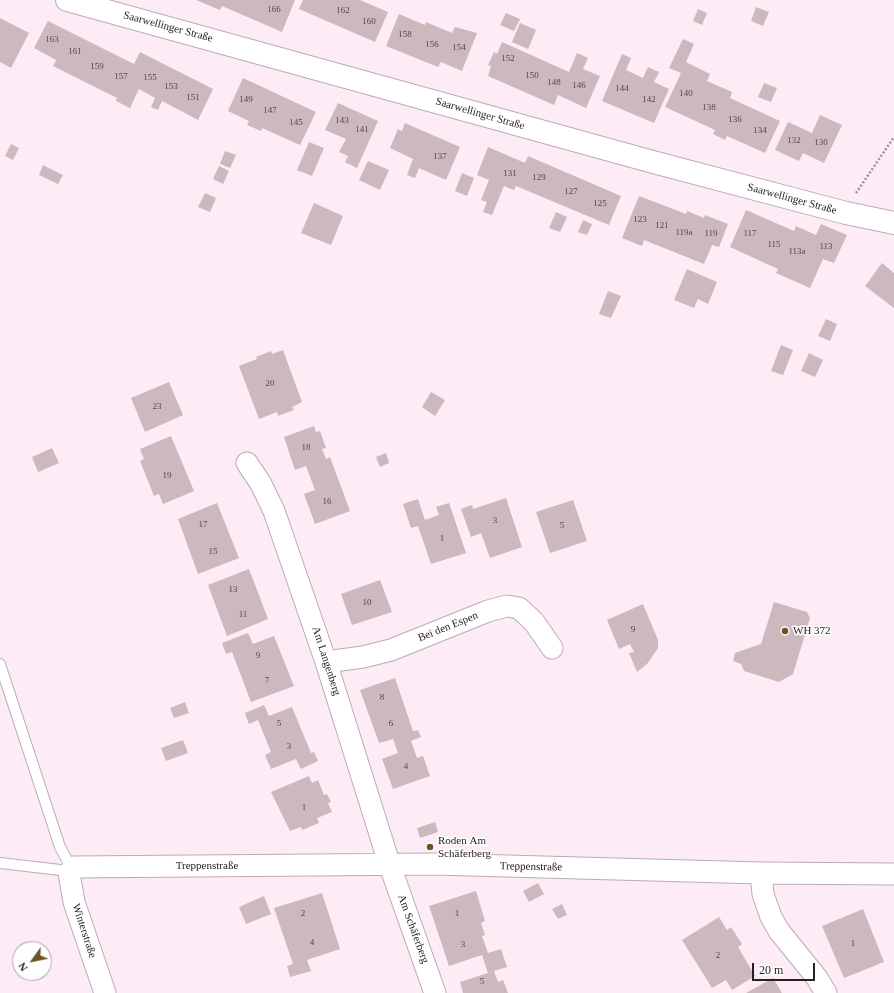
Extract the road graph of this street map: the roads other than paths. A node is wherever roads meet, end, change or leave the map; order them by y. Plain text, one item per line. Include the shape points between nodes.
1 (67, 0) edge
2 (894, 223) edge
3 (247, 463) dead end
4 (552, 648) dead end
5 (326, 662) junction
6 (0, 664) edge
7 (0, 863) edge
8 (390, 866) junction
9 (71, 870) junction
10 (761, 873) junction
11 (894, 874) edge
12 (105, 993) edge
13 (435, 993) edge
14 (826, 993) edge

1 - 2 street, Saarwellinger Straße via 638,158 846,213
3 - 5 street, Am Langenberg via 274,511
4 - 5 street, Bei den Espen via 534,622 519,608 507,606 488,611 391,650
5 - 8 street, Am Langenberg
6 - 9 lane via 60,847
7 - 9 lane
8 - 9 street, Treppenstraße via 95,866
8 - 10 street, Treppenstraße via 434,864
8 - 13 street, Am Schäferberg
9 - 12 street, Winterstraße via 74,902
10 - 11 street, Treppenstraße
10 - 14 street via 763,894 771,917

